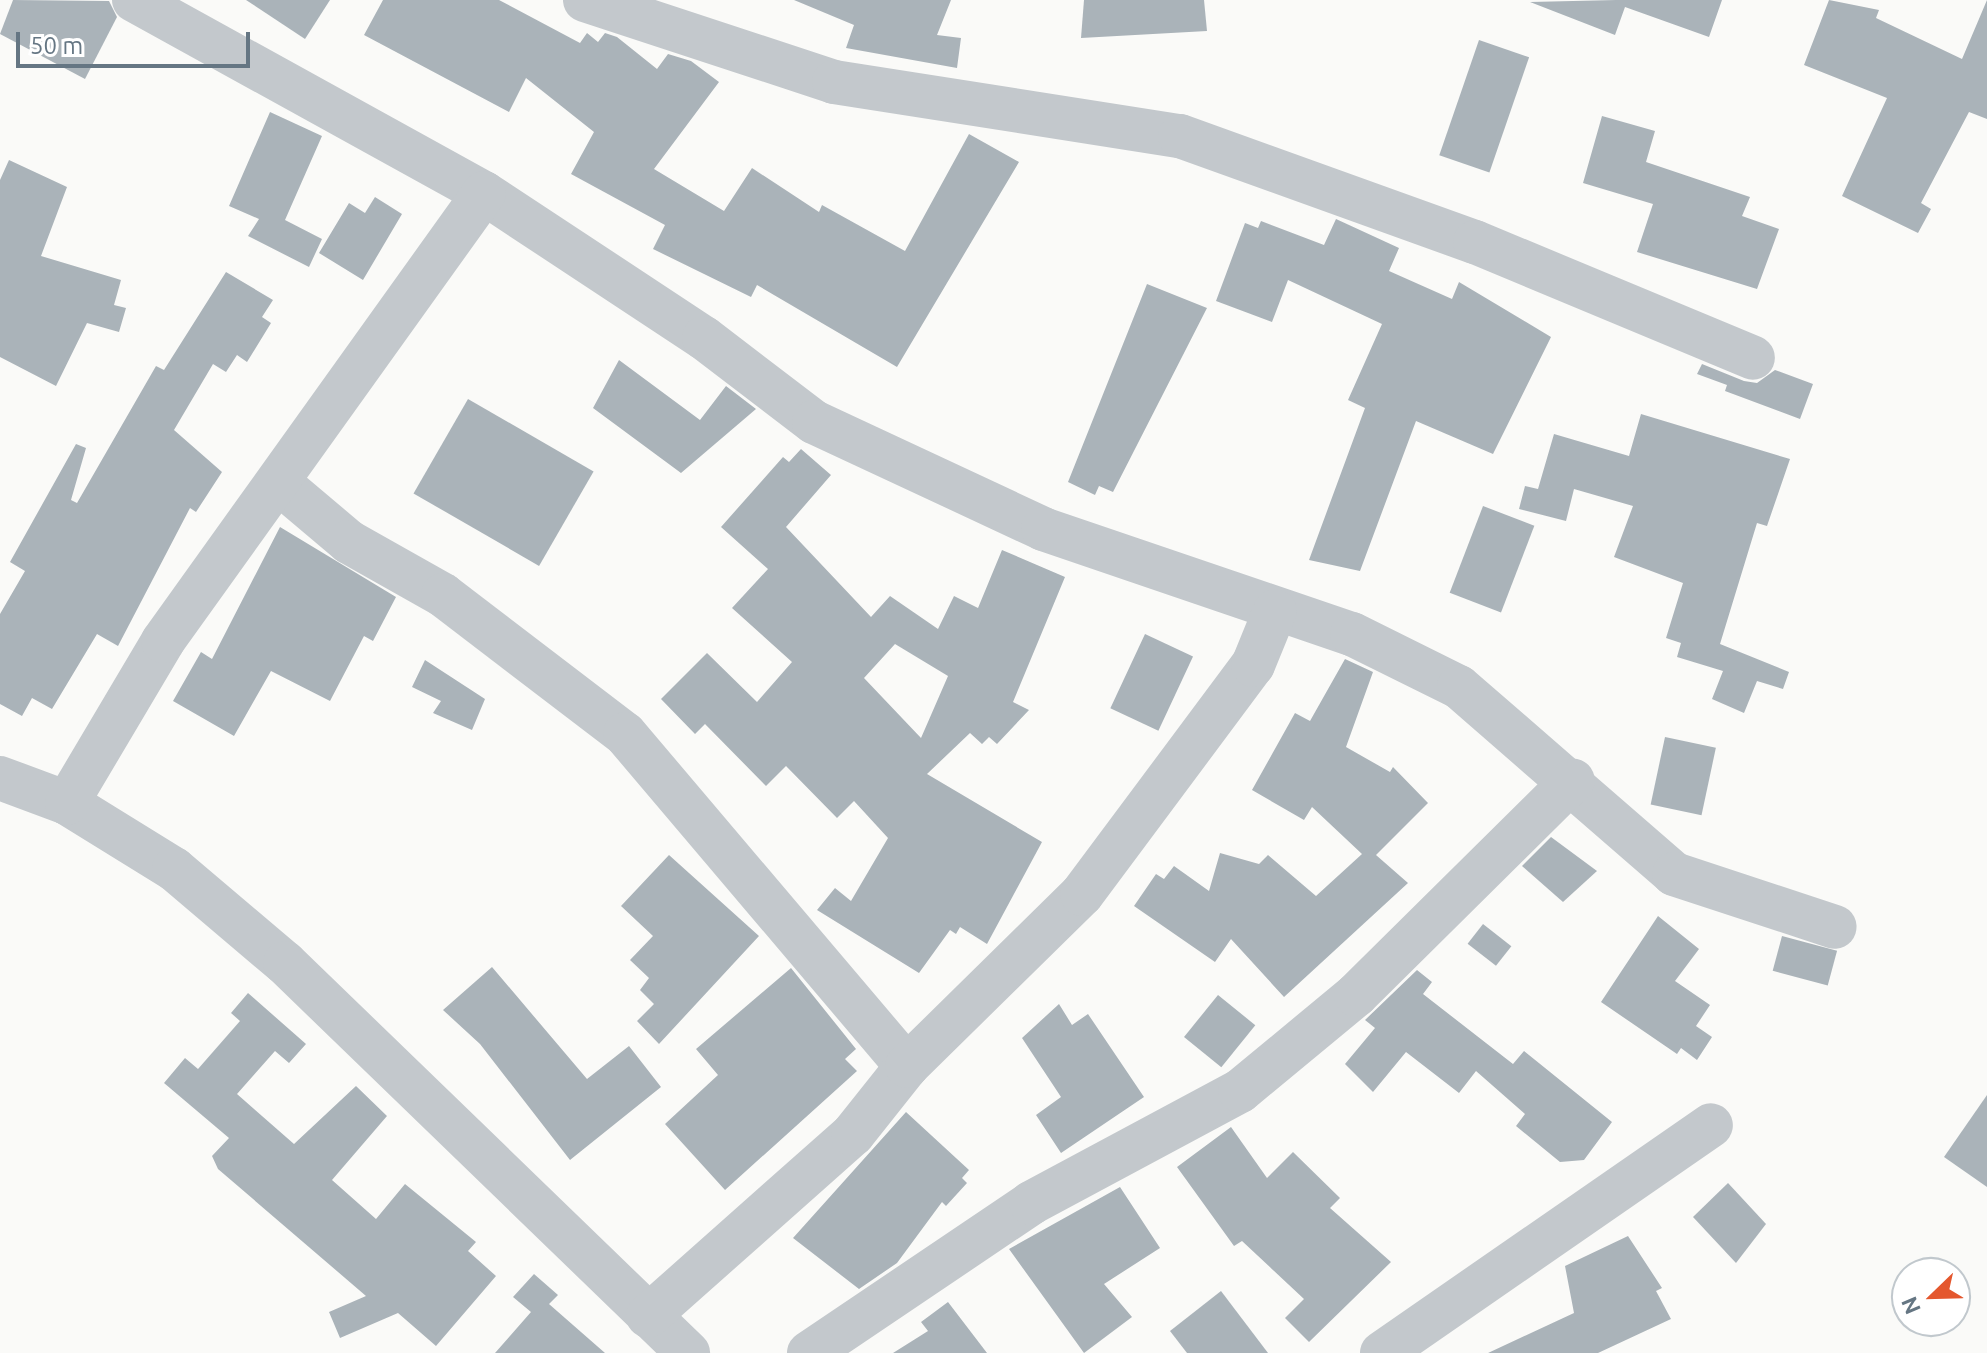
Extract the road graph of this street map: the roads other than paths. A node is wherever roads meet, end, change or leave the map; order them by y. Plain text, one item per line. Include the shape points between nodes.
1 (134, 0) edge
2 (585, 0) edge
3 (484, 193) junction
4 (1753, 358) dead end
5 (278, 482) junction
6 (1275, 611) junction
7 (0, 778) edge
8 (1573, 780) junction
9 (67, 803) junction
10 (1835, 927) dead end
11 (907, 1066) junction
12 (1711, 1125) dead end
13 (648, 1316) junction
14 (688, 1353) edge
15 (809, 1353) edge
16 (1382, 1353) edge

1 - 3 street
2 - 4 street via 834,82 1180,136 1475,242
3 - 5 street
3 - 6 street via 704,338 814,422 1043,529
5 - 9 street via 163,641
5 - 11 street via 349,542 443,595 625,734
6 - 8 street via 1352,634 1459,687
6 - 11 street via 1253,665 1082,894
7 - 9 street
8 - 10 street via 1674,874
8 - 15 street via 1388,965 1240,1091 1031,1203
9 - 13 street via 174,869 285,963
11 - 13 street via 853,1134
12 - 16 street
13 - 14 street

